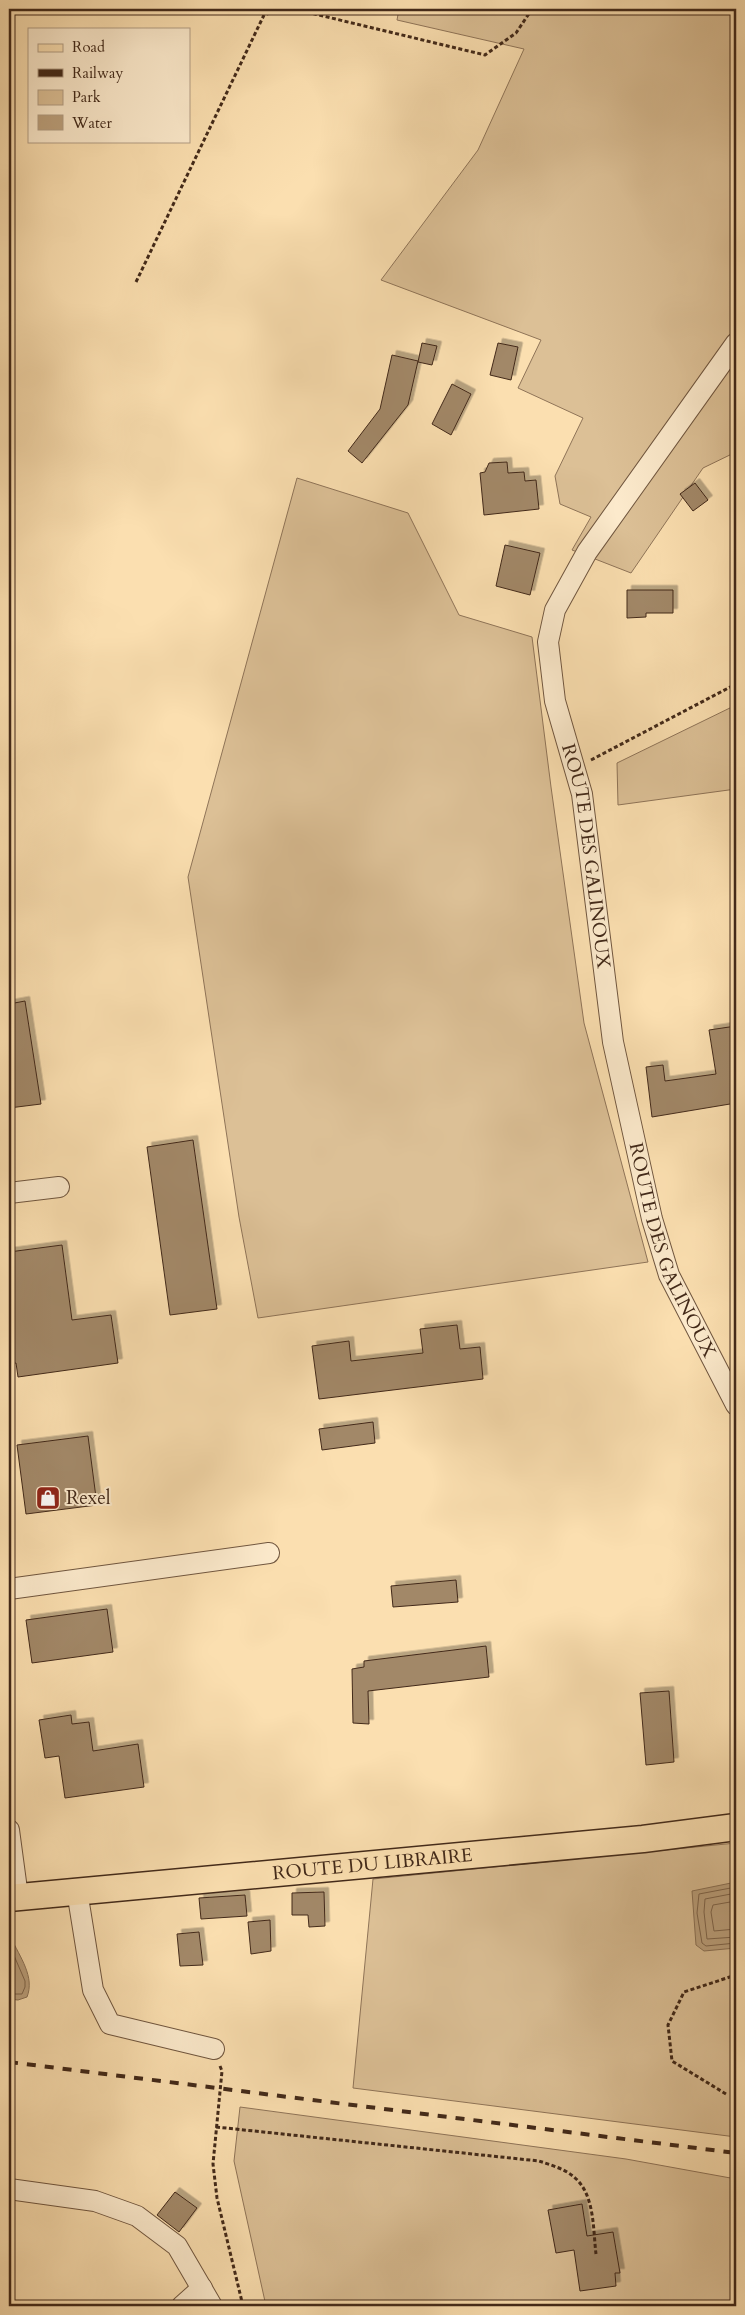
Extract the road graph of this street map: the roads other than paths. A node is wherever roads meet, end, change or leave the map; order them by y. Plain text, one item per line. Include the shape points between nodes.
1 (736, 343) edge
2 (59, 1187) dead end
3 (9, 1193) edge
4 (736, 1405) edge
5 (269, 1553) dead end
6 (9, 1589) edge
7 (736, 1827) edge
8 (9, 1830) edge
9 (76, 1891) junction
10 (13, 1898) edge
11 (214, 2049) road end
12 (9, 2190) edge
13 (202, 2288) junction
14 (182, 2306) edge
15 (212, 2306) edge

1 - 4 street, ROUTE DES GALINOUX via 586,552 555,610 548,642 555,701 582,794 613,1042 652,1219 669,1275
2 - 3 street
5 - 6 street
7 - 9 main road, ROUTE DU LIBRAIRE via 643,1839
8 - 10 street
9 - 10 main road, ROUTE DU LIBRAIRE
9 - 11 street via 93,1990 110,2024
12 - 13 street via 95,2201 137,2216 177,2246
13 - 14 street
13 - 15 street

